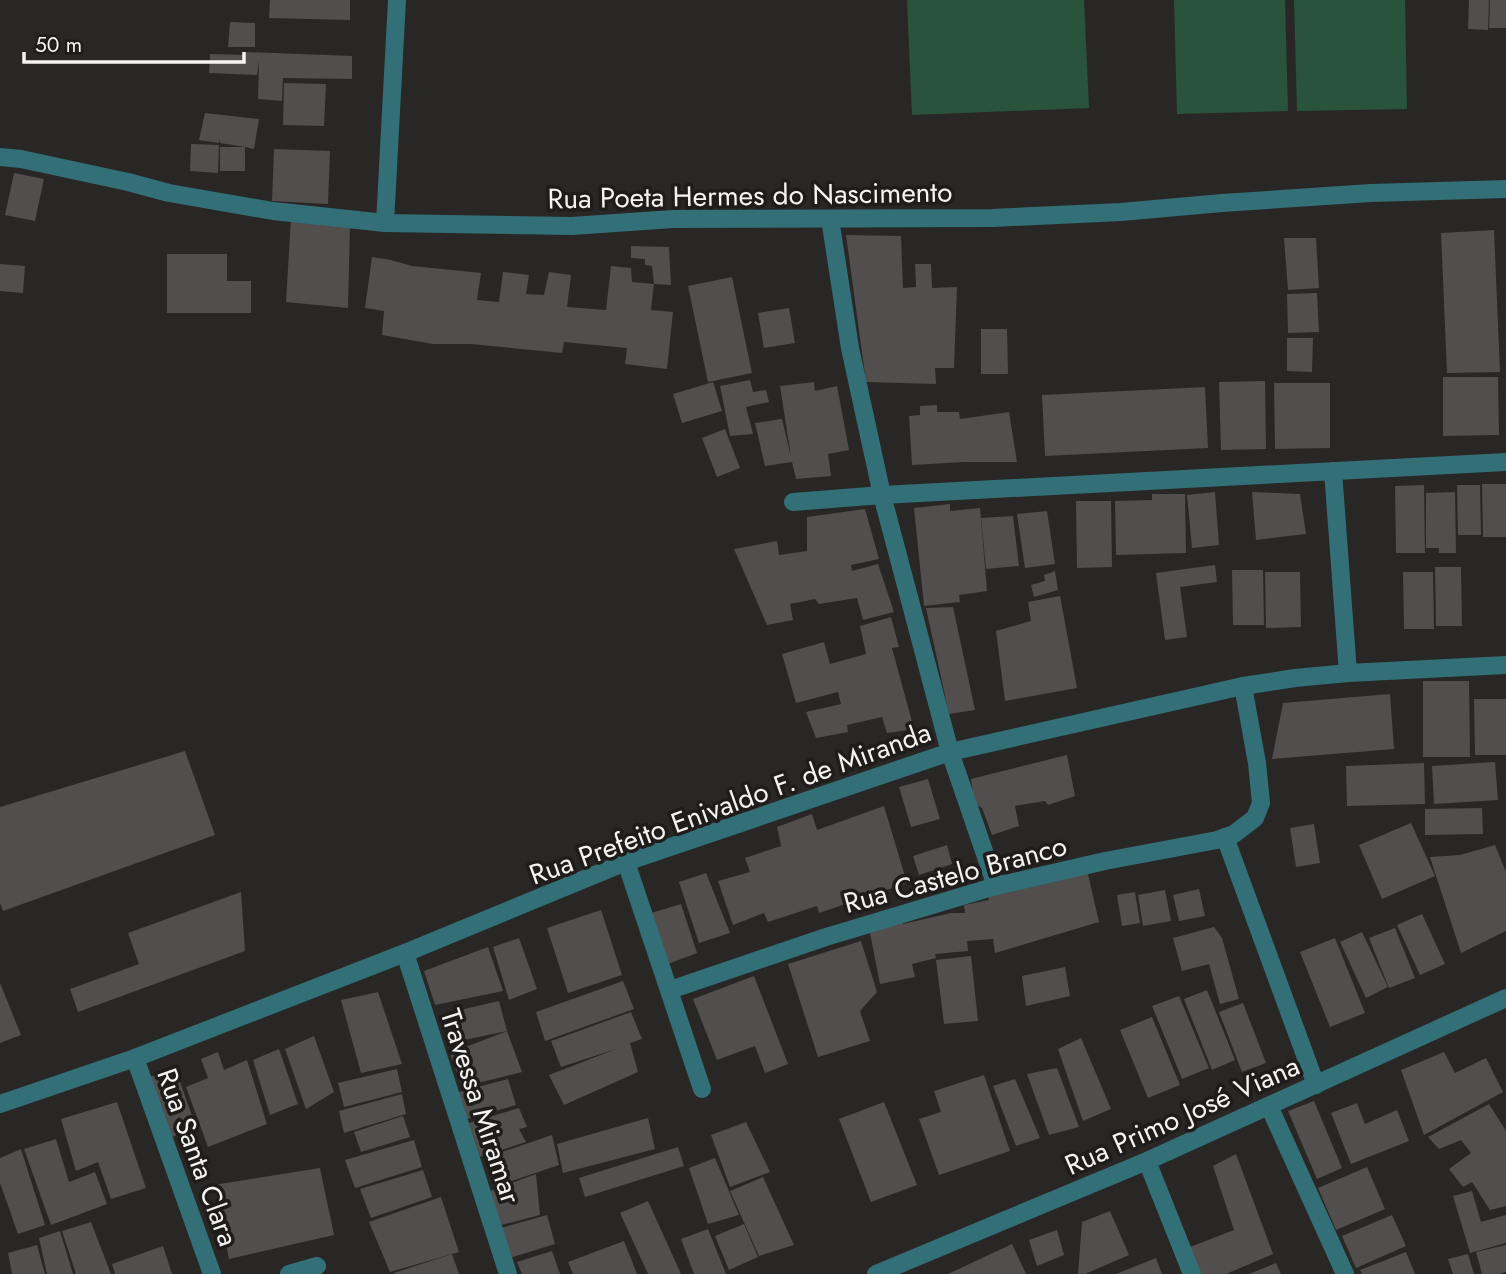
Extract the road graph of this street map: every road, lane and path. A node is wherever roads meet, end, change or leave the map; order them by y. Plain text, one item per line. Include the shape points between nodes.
1 (397, 0) edge
2 (0, 157) edge
3 (1506, 189) edge
4 (830, 219) junction
5 (385, 223) junction
6 (1506, 461) edge
7 (1333, 471) junction
8 (883, 495) junction
9 (793, 502) dead end
10 (1506, 665) edge
11 (1348, 673) junction
12 (1243, 686) junction
13 (950, 752) junction
14 (1225, 837) junction
15 (626, 862) junction
16 (996, 886) junction
17 (405, 953) junction
18 (670, 990) junction
19 (1505, 1000) edge
20 (135, 1058) junction
21 (1316, 1085) junction
22 (702, 1089) dead end
23 (0, 1104) edge
24 (1269, 1106) junction
25 (1147, 1161) junction
26 (317, 1266) dead end
27 (212, 1274) edge
28 (289, 1274) edge
29 (508, 1274) edge
30 (876, 1274) edge
31 (1192, 1274) edge
32 (1345, 1274) edge

1 - 5 street
2 - 5 street, Rua Poeta Hermes do Nascimento via 273,211
3 - 4 street, Rua Poeta Hermes do Nascimento via 1371,193 992,218
4 - 5 street, Rua Poeta Hermes do Nascimento via 673,219 572,226
4 - 8 street via 850,348
6 - 7 street
7 - 8 street
7 - 11 street
8 - 9 street
8 - 13 street
10 - 11 street, Rua Prefeito Enivaldo F. de Miranda
11 - 12 street, Rua Prefeito Enivaldo F. de Miranda
12 - 13 street, Rua Prefeito Enivaldo F. de Miranda
12 - 14 street, Rua Castelo Branco via 1261,803 1255,818
13 - 15 street, Rua Prefeito Enivaldo F. de Miranda
13 - 16 street
14 - 16 street, Rua Castelo Branco
14 - 21 street
15 - 17 street, Rua Prefeito Enivaldo F. de Miranda
15 - 18 street
16 - 18 street, Rua Castelo Branco
17 - 20 street, Rua Prefeito Enivaldo F. de Miranda
17 - 29 street, Travessa Miramar
18 - 22 street
19 - 21 street, Rua Primo José Viana
20 - 23 street, Rua Prefeito Enivaldo F. de Miranda
20 - 27 street, Rua Santa Clara
21 - 24 street, Rua Primo José Viana
24 - 25 street, Rua Primo José Viana
24 - 32 street
25 - 30 street, Rua Primo José Viana
25 - 31 street
26 - 28 street

